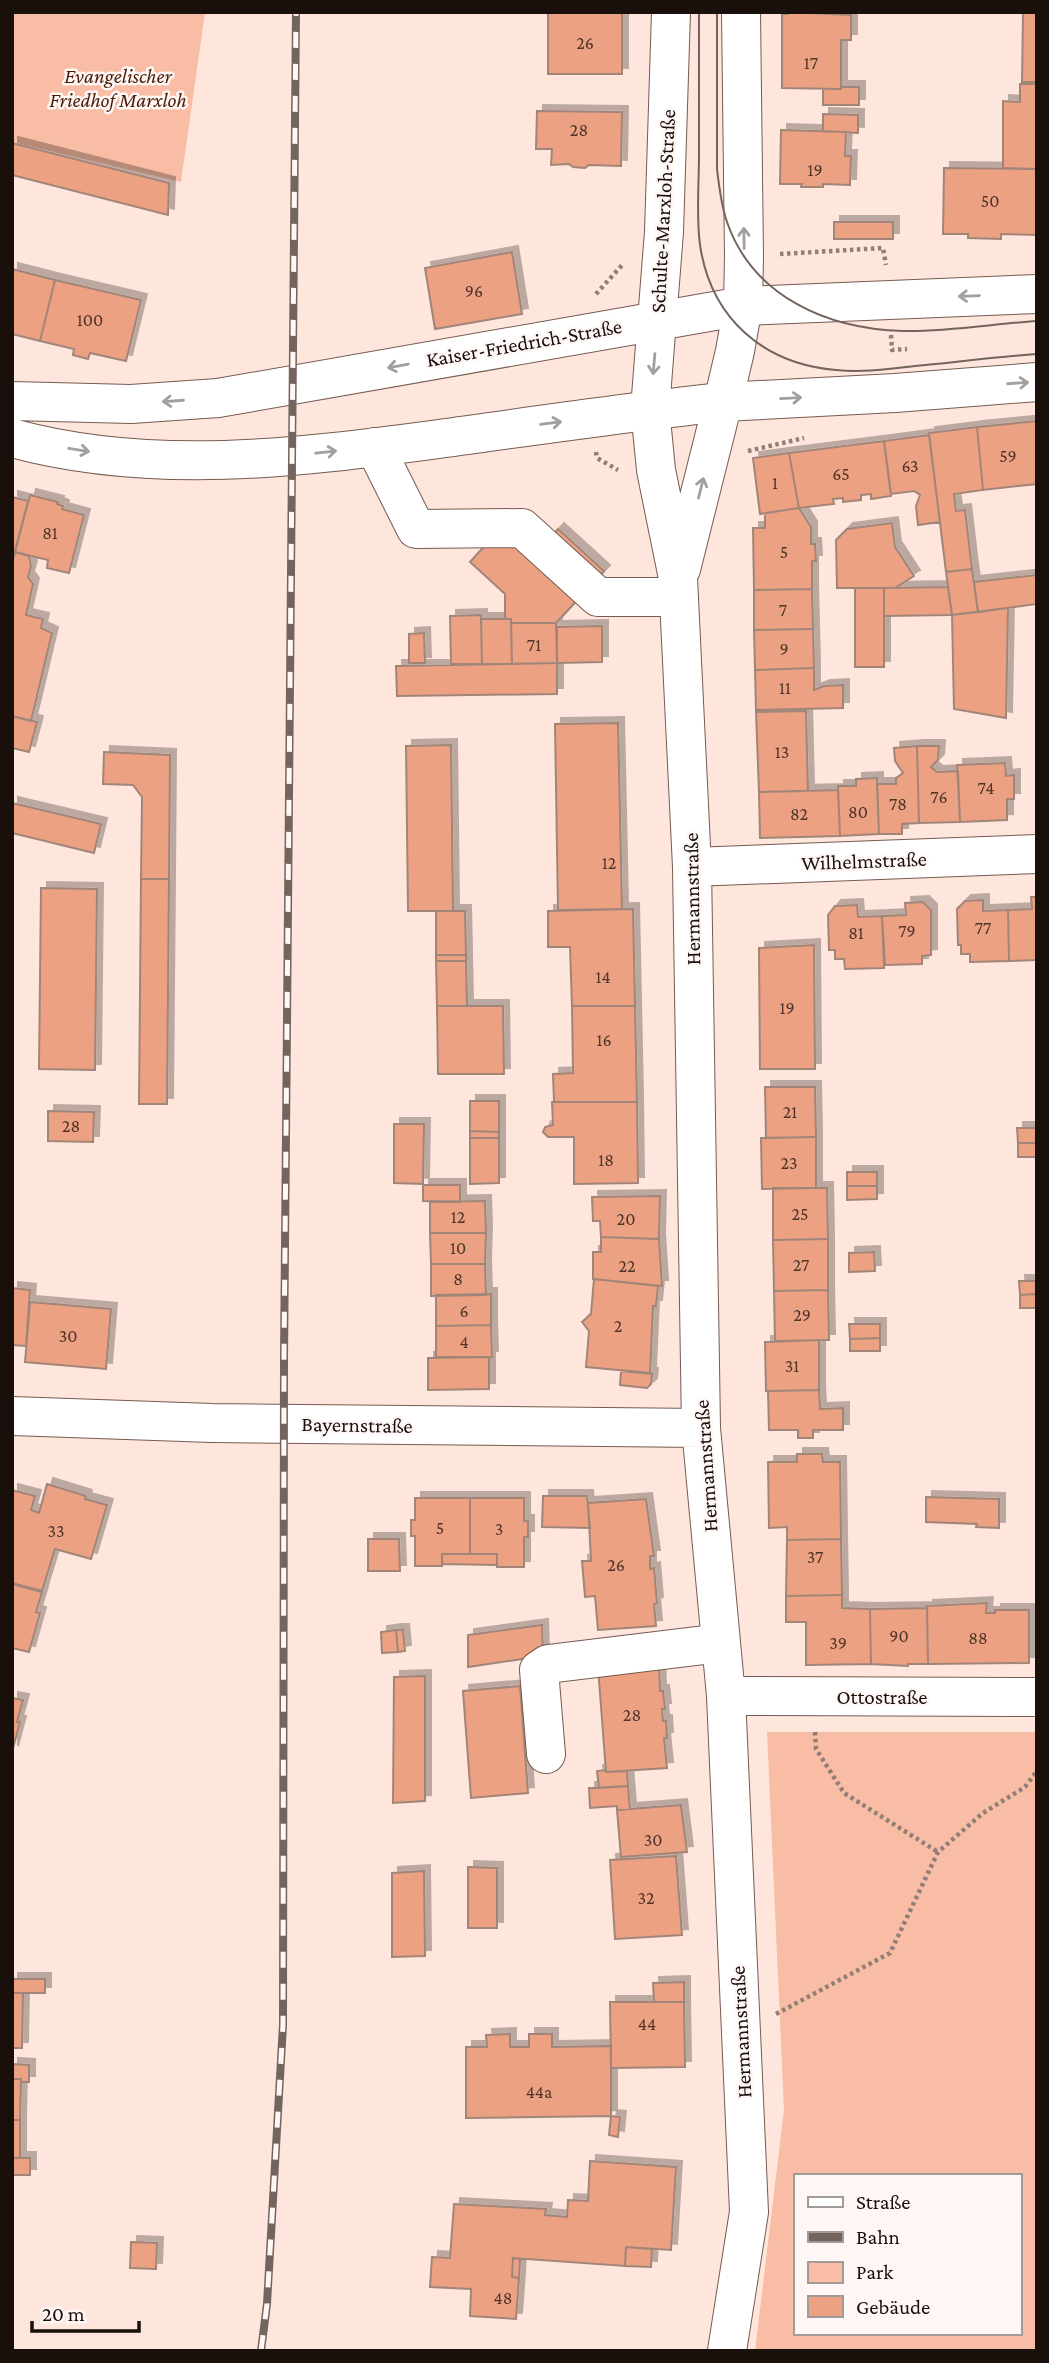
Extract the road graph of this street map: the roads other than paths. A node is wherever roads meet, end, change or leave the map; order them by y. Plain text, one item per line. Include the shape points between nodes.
1 (671, 12) edge
2 (741, 12) edge
3 (1037, 294) edge
4 (743, 306) junction
5 (658, 319) junction
6 (1037, 382) edge
7 (12, 401) edge
8 (723, 402) junction
9 (650, 409) junction
10 (12, 438) edge
11 (375, 447) junction
12 (679, 588) junction
13 (1037, 855) edge
14 (692, 867) junction
15 (12, 1416) edge
16 (701, 1428) junction
17 (722, 1643) junction
18 (726, 1696) junction
19 (1037, 1697) edge
20 (545, 1754) dead end
21 (727, 2351) edge

1 - 5 street, Schulte-Marxloh-Straße
4 -> 2 street
3 -> 4 street, Kaiser-Friedrich-Straße
4 - 5 street, Kaiser-Friedrich-Straße
4 - 8 street, Hermannstraße
5 -> 7 street, Kaiser-Friedrich-Straße via 218,398 131,404
5 -> 9 street, Schulte-Marxloh-Straße
8 -> 6 street
8 - 9 street
12 -> 8 street, Hermannstraße
11 -> 9 street
9 - 12 street, Hermannstraße via 657,475
10 -> 11 street via 135,459 258,460
11 - 12 street via 416,529 522,528 598,597
12 - 14 street, Hermannstraße
13 - 14 street, Wilhelmstraße
14 - 16 street, Hermannstraße
15 - 16 street, Bayernstraße via 212,1423
16 - 17 street, Hermannstraße
17 - 18 street, Hermannstraße
17 - 20 street via 548,1664 539,1670
18 - 19 street, Ottostraße
18 - 21 street, Hermannstraße via 749,2212

